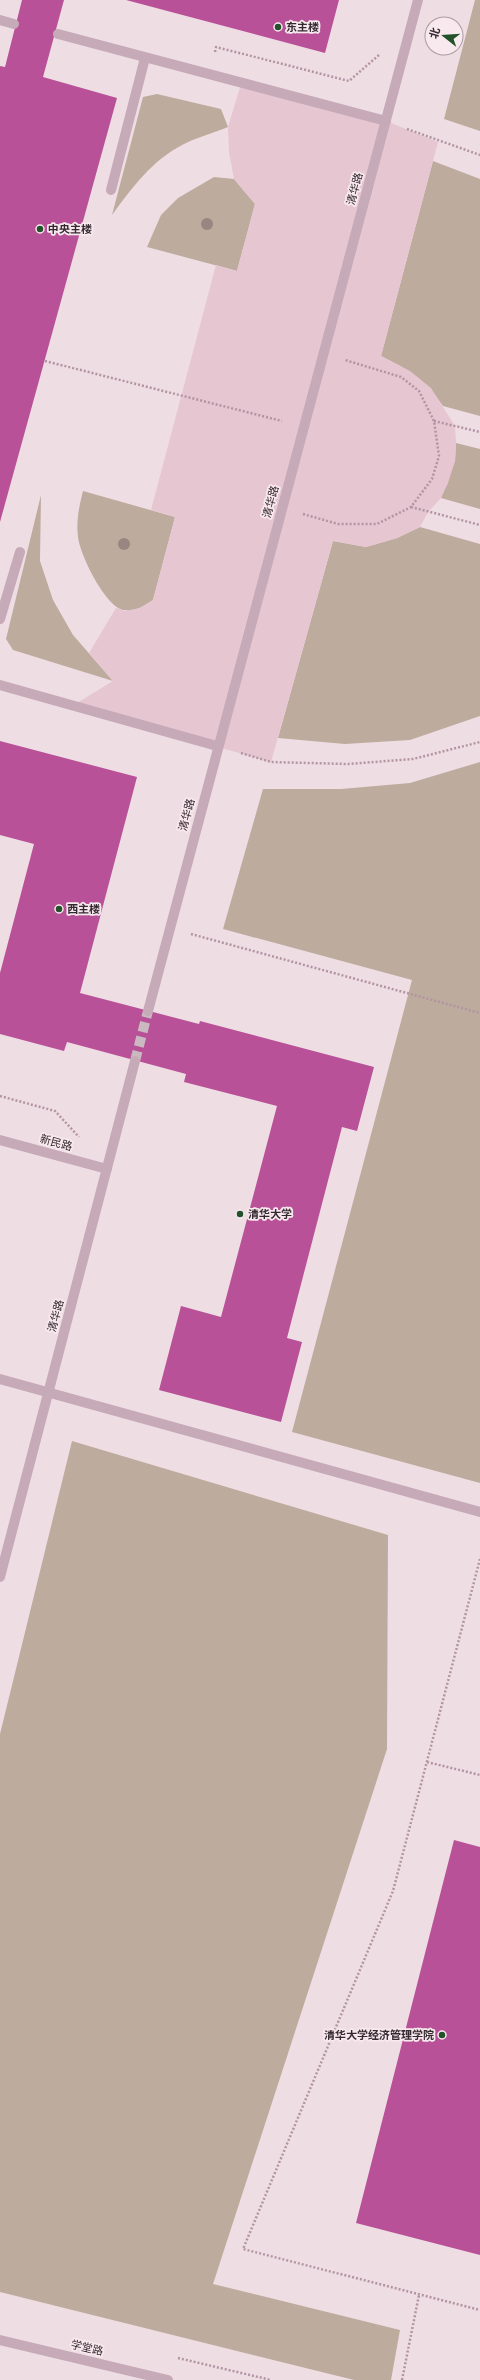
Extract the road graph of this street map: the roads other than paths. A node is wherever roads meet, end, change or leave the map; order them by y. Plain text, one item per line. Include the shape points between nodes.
1 (418, 0) edge
2 (0, 20) edge
3 (14, 24) dead end
4 (58, 34) dead end
5 (145, 58) junction
6 (386, 121) junction
7 (111, 190) dead end
8 (20, 552) dead end
9 (0, 619) edge
10 (0, 685) edge
11 (217, 746) junction
12 (148, 1011) tunnel mouth
13 (135, 1061) tunnel mouth
14 (0, 1140) edge
15 (107, 1169) junction
16 (0, 1378) edge
17 (48, 1391) junction
18 (480, 1512) edge
19 (0, 1577) edge
20 (0, 2340) edge
21 (168, 2380) edge

1 - 6 street, 清华路
2 - 3 street
4 - 5 street
5 - 6 street
5 - 7 street
6 - 11 street, 清华路
8 - 9 street
10 - 11 street
11 - 12 street, 清华路
13 - 15 street, 清华路
14 - 15 street, 新民路
15 - 17 street, 清华路
16 - 17 street
17 - 18 street
17 - 19 street, 清华路
20 - 21 street, 学堂路

